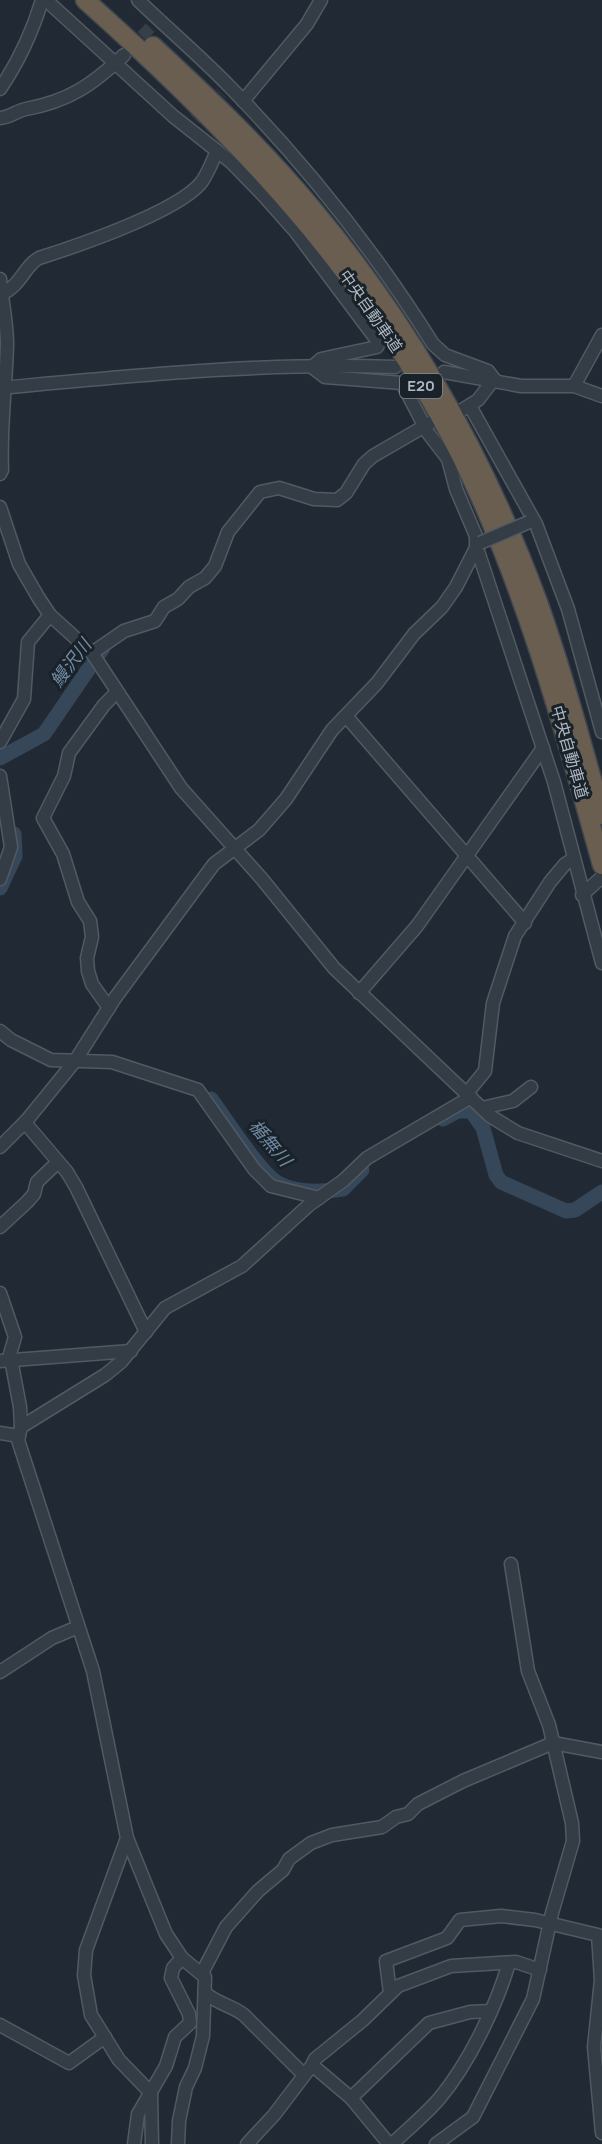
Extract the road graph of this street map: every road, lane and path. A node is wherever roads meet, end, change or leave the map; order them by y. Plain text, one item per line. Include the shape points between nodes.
1 (44, 0) edge
2 (85, 0) edge
3 (104, 0) edge
4 (138, 0) edge
5 (321, 0) edge
6 (119, 59) junction
7 (0, 89) edge
8 (243, 101) junction
9 (0, 118) edge
10 (217, 151) junction
11 (0, 279) edge
12 (2, 294) edge
13 (602, 335) edge
14 (312, 367) junction
15 (395, 368) dead end
16 (444, 372) dead end
17 (495, 379) junction
18 (574, 386) junction
19 (1, 388) edge
20 (602, 396) edge
21 (428, 424) junction
22 (0, 474) edge
23 (0, 507) edge
24 (532, 521) junction
25 (478, 544) junction
26 (50, 615) junction
27 (92, 653) junction
28 (117, 692) junction
29 (346, 716) junction
30 (602, 732) edge
31 (0, 742) edge
32 (543, 748) junction
33 (0, 776) edge
34 (602, 815) edge
35 (234, 847) junction
36 (466, 855) junction
37 (573, 859) junction
38 (602, 865) edge
39 (602, 877) edge
40 (0, 879) edge
41 (582, 896) junction
42 (525, 923) junction
43 (602, 963) edge
44 (359, 993) junction
45 (109, 1008) junction
46 (0, 1031) edge
47 (75, 1061) junction
48 (531, 1087) dead end
49 (469, 1095) junction
50 (482, 1108) junction
51 (27, 1120) junction
52 (0, 1147) edge
53 (602, 1161) edge
54 (58, 1162) junction
55 (326, 1192) junction
56 (0, 1227) edge
57 (0, 1293) edge
58 (146, 1332) junction
59 (131, 1351) junction
60 (6, 1361) edge
61 (20, 1432) junction
62 (0, 1433) edge
63 (511, 1564) dead end
64 (78, 1627) junction
65 (0, 1672) edge
66 (553, 1743) junction
67 (602, 1752) edge
68 (127, 1838) junction
69 (550, 1925) junction
70 (182, 1958) junction
71 (509, 1963) junction
72 (540, 1970) junction
73 (202, 1973) junction
74 (205, 1993) junction
75 (390, 1993) junction
76 (491, 2011) junction
77 (0, 2025) edge
78 (105, 2037) junction
79 (312, 2065) junction
80 (304, 2075) junction
81 (151, 2093) junction
82 (351, 2098) junction
83 (602, 2133) edge
84 (134, 2144) edge
85 (152, 2144) edge
86 (178, 2144) edge
87 (247, 2144) edge
88 (391, 2144) edge
89 (436, 2144) edge

1 - 6 street
1 - 7 street via 27,46
2 - 38 highway, 中央自動車道 / E20 via 231,137 306,221 363,297 432,404 484,506 525,607
3 - 34 highway, 中央自動車道 / E20 via 274,165 346,251 414,348 471,448 518,552 558,663
4 - 8 street via 155,22 225,89
5 - 8 street via 307,24
6 - 9 street via 71,97
6 - 10 street
8 - 17 street via 355,233 433,344 445,355 488,371
10 - 12 street via 200,184 184,196 78,246 39,258 22,280
10 - 14 street via 295,231 379,343 377,347 321,359
11 - 12 street
12 - 19 street via 7,344
13 - 18 street
14 - 15 street
14 - 19 street
14 - 21 street via 325,377 402,383
16 - 17 street
17 - 18 street via 521,386
17 - 24 street via 466,408
18 - 20 street
19 - 22 street
21 - 25 street via 428,433 448,459
21 - 27 street via 373,456 337,500 314,500 279,488 260,492 228,532 215,566 205,578 164,606 154,621 124,631
23 - 26 street via 19,564
24 - 25 street, bridge
24 - 30 street via 568,609
25 - 29 street via 442,607 414,634 377,684
25 - 32 street
26 - 27 street
26 - 31 street via 28,642 24,699
27 - 28 street
28 - 35 street via 181,788
28 - 45 street via 69,753 64,776 43,818 63,854 78,902 90,921 88,971
29 - 35 street via 332,730 286,799 259,830
29 - 36 street
32 - 36 street
32 - 37 street
33 - 40 street via 11,847
35 - 44 street
35 - 45 street via 214,864
36 - 42 street
36 - 44 street via 417,926
37 - 41 street
37 - 42 street via 550,882
39 - 41 street
41 - 43 street
42 - 49 street via 515,936 493,1003 485,1071
44 - 49 street
45 - 47 street
46 - 47 street via 51,1060
47 - 51 street
47 - 55 street via 111,1062 198,1090 254,1169 271,1186
48 - 50 street via 513,1101
49 - 50 street
49 - 55 street via 367,1158
50 - 53 street via 518,1133
51 - 52 street
51 - 54 street
54 - 56 street via 37,1182 27,1202
54 - 58 street via 76,1188
55 - 58 street via 242,1266 165,1308
57 - 60 street via 14,1328
58 - 59 street
59 - 60 street
59 - 61 street via 105,1375
60 - 61 street
61 - 62 street
61 - 64 street via 28,1472
63 - 66 street via 528,1671
64 - 65 street via 52,1638
64 - 68 street via 93,1671
66 - 67 street
66 - 69 street via 573,1833
66 - 73 street via 464,1781 382,1827 332,1835 311,1843 290,1858 277,1877 258,1891 226,1927
68 - 70 street via 162,1927
68 - 78 street via 84,1961 91,2015
69 - 72 street
69 - 75 street via 501,1916 460,1920 447,1938 386,1961
69 - 83 street via 598,1935 601,1980 594,2047
70 - 73 street
70 - 81 street via 171,1978 190,2023 176,2037
71 - 72 street
71 - 75 street via 451,1966 398,1986
71 - 76 street
72 - 89 street via 533,1999 473,2117
73 - 74 street
74 - 80 street via 219,2004 237,2009
74 - 86 street via 203,2036 178,2121
75 - 79 street
76 - 82 street via 470,2012 429,2023
76 - 88 street via 438,2100
77 - 78 street via 69,2063
78 - 81 street via 119,2060
79 - 80 street
79 - 82 street
80 - 87 street
81 - 84 street via 138,2114
81 - 85 street
82 - 88 street

